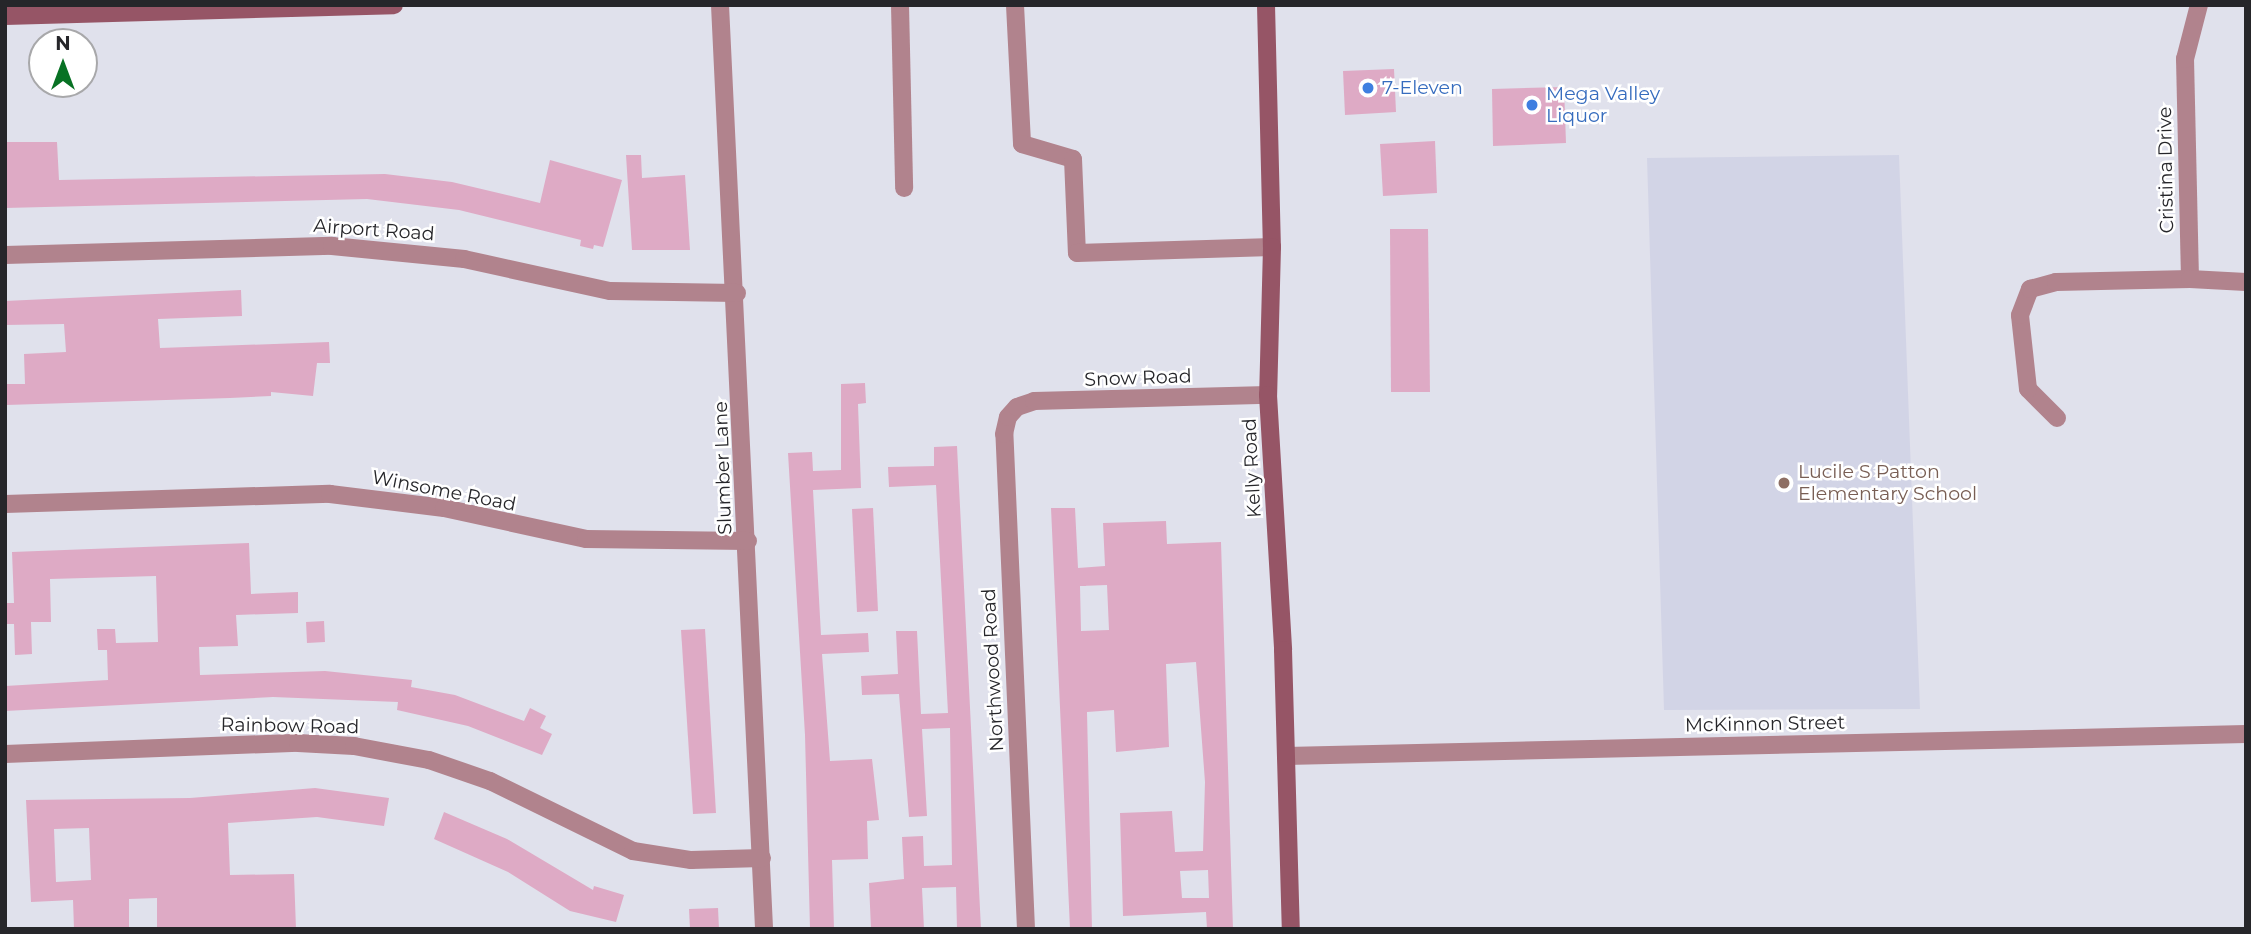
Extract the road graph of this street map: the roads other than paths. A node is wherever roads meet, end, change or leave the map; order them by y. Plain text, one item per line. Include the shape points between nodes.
1 (394, 5) edge
2 (720, 5) edge
3 (900, 5) edge
4 (1015, 5) edge
5 (1266, 5) edge
6 (2199, 5) edge
7 (5, 16) edge
8 (904, 188) dead end
9 (1272, 247) junction
10 (5, 255) edge
11 (2190, 279) junction
12 (2246, 282) edge
13 (737, 293) junction
14 (1268, 395) junction
15 (1012, 411) joint
16 (2057, 418) dead end
17 (5, 504) edge
18 (748, 541) junction
19 (2246, 734) edge
20 (5, 754) edge
21 (1286, 756) junction
22 (762, 858) junction
23 (764, 929) edge
24 (1026, 929) edge
25 (1291, 929) edge

1 - 7 street
2 - 13 street, Slumber Lane
3 - 8 street
4 - 9 street via 1022,144 1073,159 1077,253
5 - 9 street, Kelly Road
6 - 11 street, Cristina Drive via 2185,59
9 - 14 street, Kelly Road
10 - 13 street, Airport Road via 332,246 464,259 610,291
11 - 12 street
11 - 16 street via 2056,282 2029,289 2020,315 2028,389
13 - 18 street, Slumber Lane
14 - 15 street, Snow Road via 1034,401
14 - 21 street, Kelly Road
15 - 24 street, Northwood Road via 1004,434
17 - 18 street, Winsome Road via 330,494 444,508 586,539
18 - 22 street, Slumber Lane
19 - 21 street, McKinnon Street
20 - 22 street, Rainbow Road via 298,743 354,746 429,760 490,781 633,851 691,860
21 - 25 street, Kelly Road
22 - 23 street, Slumber Lane

